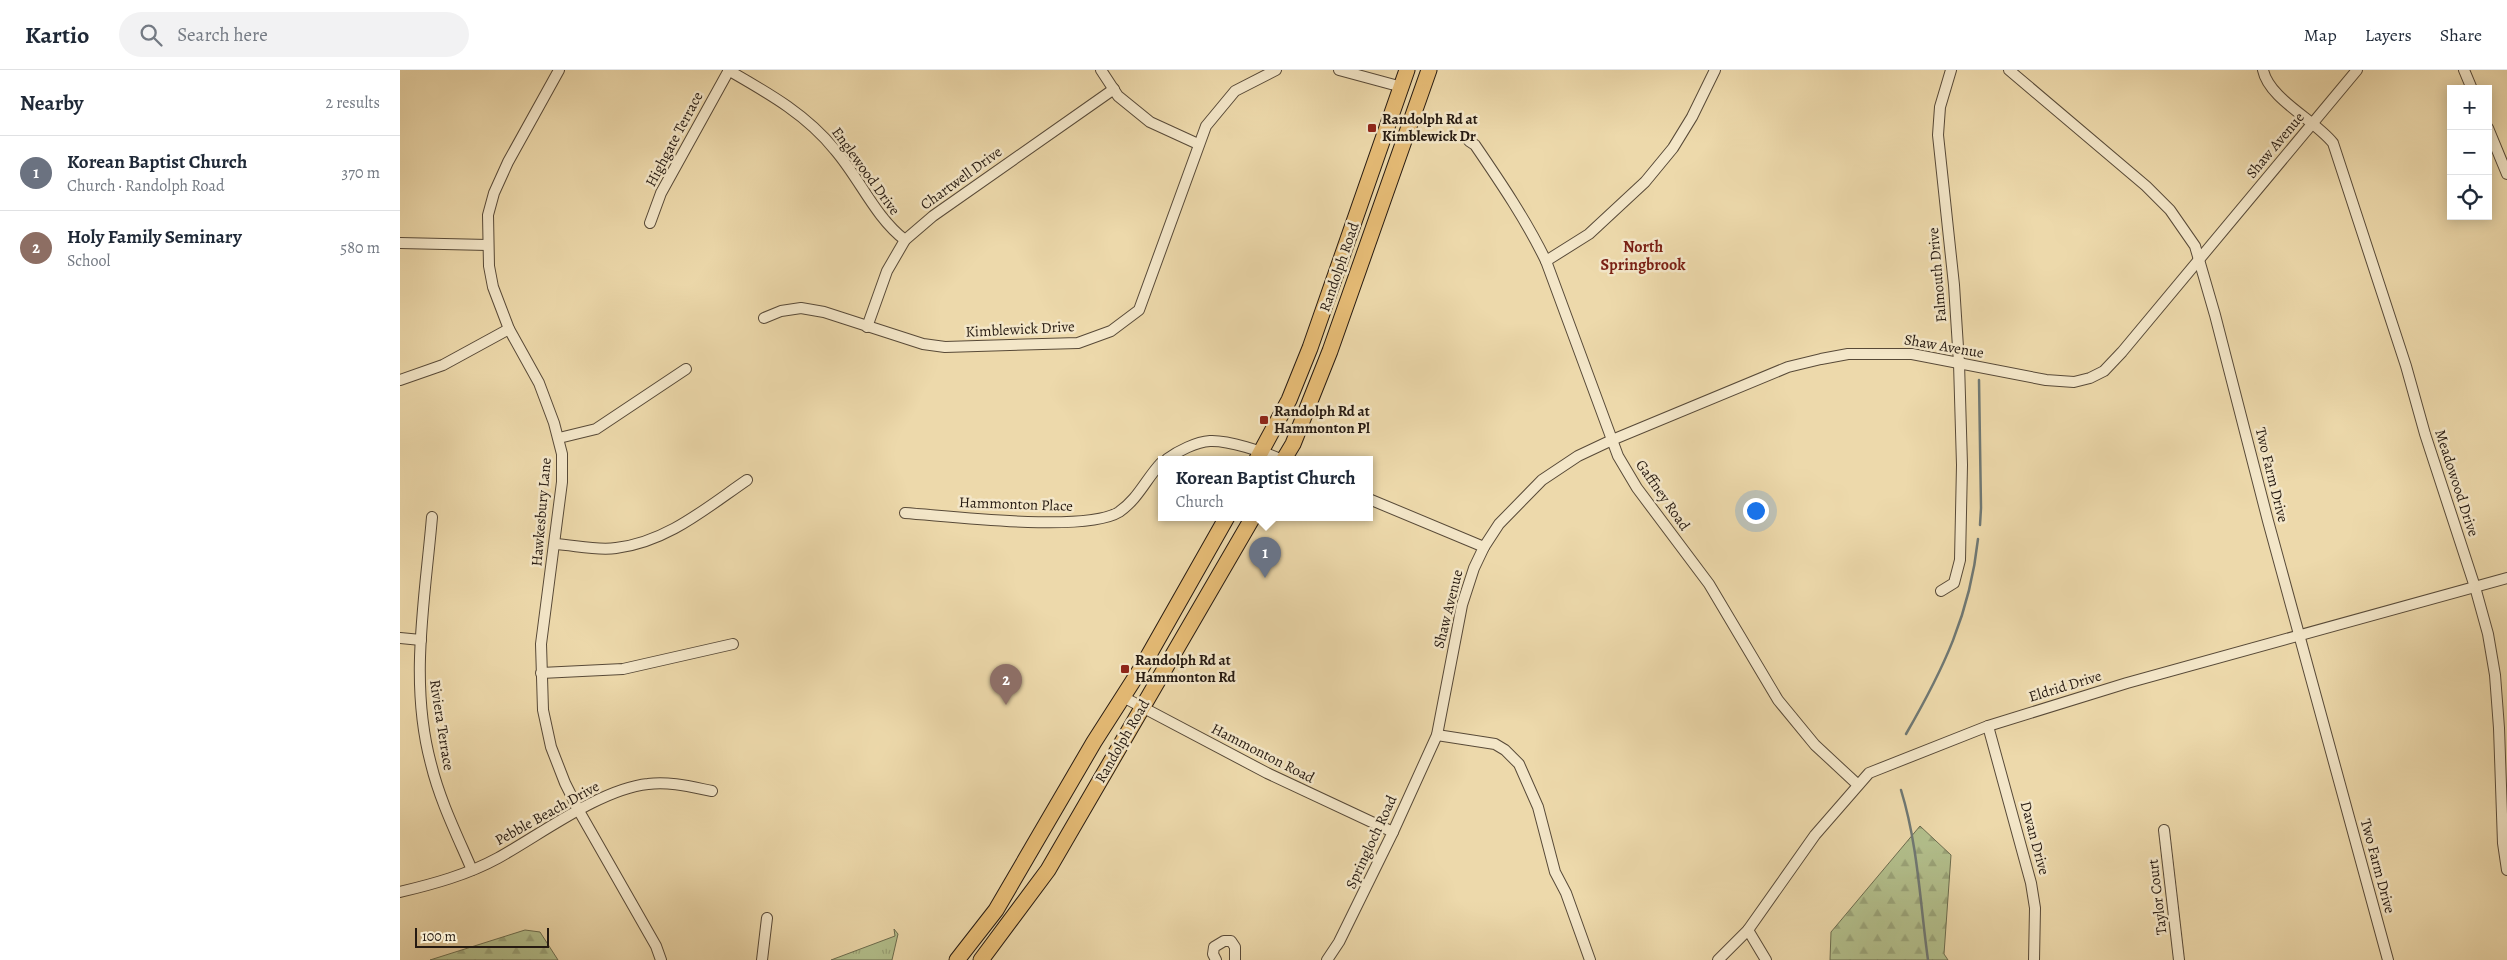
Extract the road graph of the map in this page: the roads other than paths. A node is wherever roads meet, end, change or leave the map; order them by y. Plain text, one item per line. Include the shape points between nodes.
1 (559, 70) edge
2 (728, 70) edge
3 (1101, 70) edge
4 (1276, 70) edge
5 (1338, 70) edge
6 (1407, 70) edge
7 (1428, 70) edge
8 (1715, 70) edge
9 (1951, 70) edge
10 (2010, 70) edge
11 (2263, 70) edge
12 (2357, 70) edge
13 (2464, 70) edge
14 (2470, 85) edge
15 (1402, 87) junction
16 (1114, 89) junction
17 (2313, 124) junction
18 (2489, 130) edge
19 (1469, 140) dead end
20 (1198, 144) junction
21 (2507, 174) edge
22 (650, 223) dead end
23 (906, 240) junction
24 (400, 243) edge
25 (488, 245) junction
26 (2199, 260) junction
27 (1546, 261) junction
28 (764, 318) dead end
29 (867, 327) junction
30 (509, 329) junction
31 (1959, 362) junction
32 (686, 369) dead end
33 (400, 380) edge
34 (559, 438) junction
35 (1612, 440) junction
36 (1172, 456) edge
37 (1259, 456) edge
38 (1286, 456) edge
39 (1158, 467) edge
40 (748, 480) dead end
41 (1373, 501) edge
42 (905, 513) dead end
43 (432, 518) dead end
44 (1225, 521) edge
45 (1251, 521) edge
46 (555, 544) junction
47 (1484, 547) junction
48 (2507, 578) edge
49 (2476, 587) junction
50 (1942, 591) dead end
51 (2300, 634) junction
52 (400, 638) edge
53 (421, 640) junction
54 (733, 644) dead end
55 (541, 673) junction
56 (1123, 697) junction
57 (1140, 707) junction
58 (1988, 726) junction
59 (1437, 735) junction
60 (1857, 784) junction
61 (712, 791) dead end
62 (579, 811) junction
63 (2164, 830) dead end
64 (1393, 832) junction
65 (472, 870) junction
66 (2507, 870) edge
67 (400, 892) edge
68 (767, 918) dead end
69 (1748, 930) junction
70 (661, 960) edge
71 (762, 960) edge
72 (957, 960) edge
73 (981, 960) edge
74 (1216, 960) edge
75 (1235, 960) edge
76 (1327, 960) edge
77 (1590, 960) edge
78 (1718, 960) edge
79 (1766, 960) edge
80 (2034, 960) edge
81 (2179, 960) edge
82 (2388, 960) edge

1 - 25 street, Hawkesbury Lane via 494,193 488,215
2 - 22 street, Highgate Terrace via 661,193
2 - 23 street, Englewood Drive via 776,97 810,122 836,151 890,228
3 - 16 street
4 - 20 street, Kimblewick Drive via 1236,91 1206,126
5 - 15 street
6 - 15 main road, Randolph Road
7 - 38 main road, Randolph Road via 1330,351
8 - 27 street via 1692,117 1645,182 1589,234
9 - 31 street, Falmouth Drive via 1940,107 1938,135
10 - 26 street, Two Farm Drive via 2170,210 2195,246
11 - 17 street, Meadowood Drive via 2277,94
12 - 17 street, Shaw Avenue
13 - 14 street
15 - 37 main road, Randolph Road via 1310,348 1289,400
16 - 20 street via 1150,122
16 - 23 street, Chartwell Drive via 933,216
17 - 26 street, Shaw Avenue
17 - 49 street, Meadowood Drive via 2333,144 2340,163
18 - 21 street
19 - 27 street, Gaffney Road via 1531,230
20 - 29 street, Kimblewick Drive via 1139,310 1111,331 1078,343 966,348 923,344
23 - 29 street, Chartwell Drive via 887,271
24 - 25 street
25 - 30 street, Hawkesbury Lane via 493,287
26 - 31 street, Shaw Avenue via 2122,352 2104,371 2090,378 2074,382 2046,380
26 - 51 street, Two Farm Drive
27 - 35 street, Gaffney Road
28 - 29 street, Kimblewick Drive via 800,308 824,312
30 - 33 street via 443,365
30 - 34 street, Hawkesbury Lane via 539,383
31 - 35 street, Shaw Avenue via 1894,352 1821,359 1788,367
31 - 50 street, Falmouth Drive via 1960,560 1954,584
32 - 34 street via 596,430
34 - 46 street, Hawkesbury Lane via 562,482
35 - 47 street, Shaw Avenue via 1578,456 1542,480 1500,524
35 - 60 street, Gaffney Road via 1637,488 1709,584 1778,700 1815,745
36 - 37 street via 1210,441
39 - 42 street, Hammonton Place via 1132,502 1101,520 1052,523
40 - 46 street via 673,530 647,542 614,549
41 - 47 street
43 - 53 street, Riviera Terrace
44 - 56 main road, Randolph Road
45 - 57 main road, Randolph Road
46 - 55 street, Hawkesbury Lane via 541,644
47 - 59 street, Shaw Avenue via 1462,605
48 - 49 street, Eldrid Drive
49 - 51 street, Eldrid Drive
49 - 66 street, Meadowood Drive via 2495,675
51 - 58 street, Eldrid Drive
51 - 82 street, Two Farm Drive
52 - 53 street
53 - 65 street, Riviera Terrace via 419,687 430,762 441,798
54 - 55 street via 623,669
55 - 62 street, Hawkesbury Lane via 543,710 551,747
56 - 57 street, Hammonton Road
56 - 72 main road, Randolph Road via 996,910
57 - 64 street, Hammonton Road via 1267,773
57 - 73 main road, Randolph Road via 1048,870
58 - 60 street, Eldrid Drive via 1898,759 1869,773
58 - 80 street, Davan Drive via 2031,883 2035,908
59 - 64 street, Springloch Road
59 - 77 street via 1495,744 1519,764 1538,807 1556,872
60 - 69 street, Eldrid Drive via 1815,835
61 - 62 street, Pebble Beach Drive via 679,784 648,784 620,790
62 - 65 street, Pebble Beach Drive
62 - 70 street, Hawkesbury Lane
63 - 81 street, Taylor Court
64 - 76 street, Springloch Road
65 - 67 street, Pebble Beach Drive
68 - 71 street
69 - 78 street, Eldrid Drive
69 - 79 street
74 - 75 street via 1214,947 1231,941 1235,946

